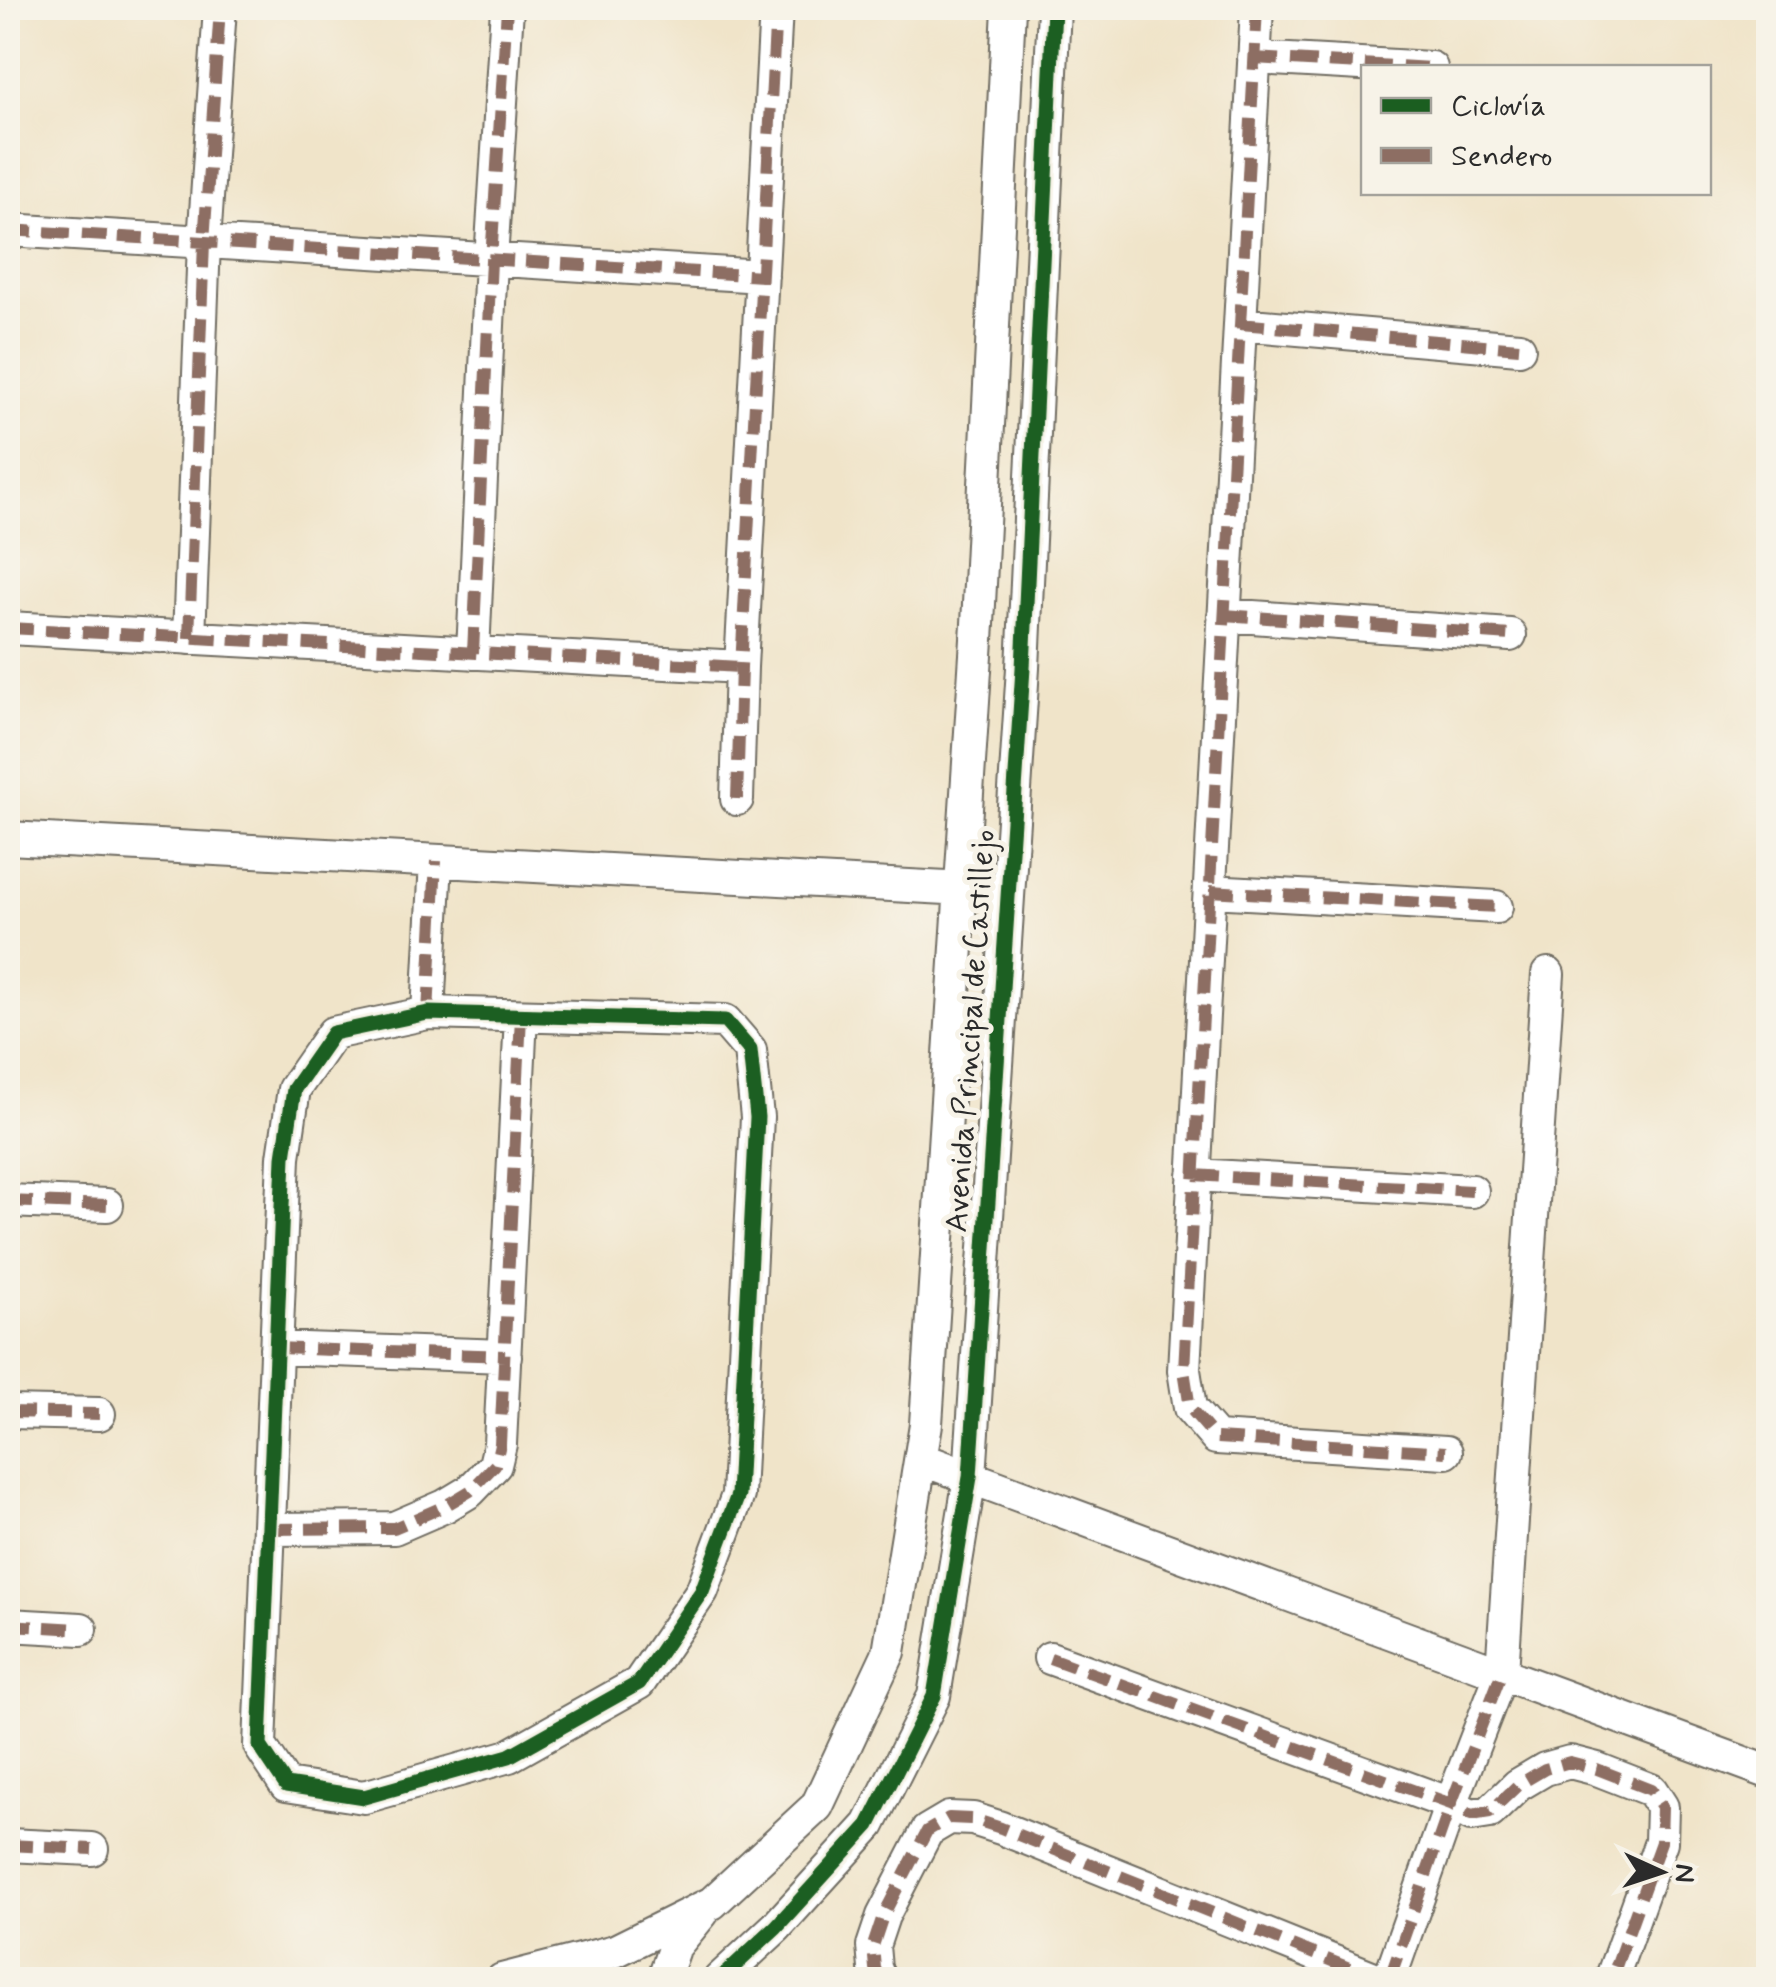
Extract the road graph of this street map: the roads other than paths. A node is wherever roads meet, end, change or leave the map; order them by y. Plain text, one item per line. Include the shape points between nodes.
1 (220, 8) edge
2 (506, 8) edge
3 (776, 8) edge
4 (1009, 8) edge
5 (1054, 8) edge
6 (1257, 8) edge
7 (1254, 58) junction
8 (1378, 65) edge
9 (8, 230) edge
10 (204, 242) junction
11 (491, 260) junction
12 (762, 276) junction
13 (1240, 324) junction
14 (1519, 348) dead end
15 (1224, 615) junction
16 (8, 628) edge
17 (1510, 635) dead end
18 (189, 638) junction
19 (473, 653) junction
20 (741, 667) junction
21 (738, 799) dead end
22 (8, 838) edge
23 (436, 861) junction
24 (961, 888) junction
25 (1210, 891) junction
26 (1008, 893) junction
27 (1496, 907) dead end
28 (1548, 974) dead end
29 (428, 1013) junction
30 (521, 1016) junction
31 (1194, 1175) junction
32 (1472, 1191) dead end
33 (8, 1201) edge
34 (107, 1205) dead end
35 (276, 1348) junction
36 (505, 1356) junction
37 (8, 1412) edge
38 (99, 1414) dead end
39 (1446, 1452) dead end
40 (921, 1459) junction
41 (970, 1477) junction
42 (268, 1530) junction
43 (8, 1625) edge
44 (81, 1629) dead end
45 (1050, 1658) dead end
46 (1502, 1672) junction
47 (1768, 1772) edge
48 (1451, 1804) junction
49 (8, 1845) edge
50 (92, 1849) dead end
51 (712, 1903) junction
52 (502, 1980) edge
53 (663, 1980) edge
54 (719, 1980) edge
55 (880, 1980) edge
56 (1379, 1980) edge
57 (1389, 1980) edge
58 (1611, 1980) edge

1 - 10 street
2 - 11 street
3 - 12 street
4 - 24 street, Avenida Principal de Castillejo
5 - 26 street, Avenida Principal de Castillejo
6 - 7 street
7 - 8 street
7 - 13 street
9 - 10 street
10 - 11 street
10 - 18 street
11 - 12 street
11 - 19 street
12 - 20 street
13 - 14 street
13 - 15 street
15 - 17 street
15 - 25 street
16 - 18 street
18 - 19 street
19 - 20 street
20 - 21 street
22 - 23 street
23 - 24 street
23 - 29 street
24 - 26 street
24 - 40 street, Avenida Principal de Castillejo
25 - 27 street
25 - 31 street
26 - 41 street, Avenida Principal de Castillejo
28 - 46 street
29 - 30 street
29 - 35 street via 333,1033 294,1088 284,1157
30 - 36 street
30 - 42 street via 724,1021 750,1050 757,1116 738,1495 702,1591 639,1683 508,1756 364,1797 286,1785 260,1746
31 - 32 street
31 - 39 street via 1184,1370 1190,1408 1216,1438
33 - 34 street
35 - 36 street
35 - 42 street
36 - 42 street via 495,1464 470,1491 394,1528
37 - 38 street
40 - 41 street
40 - 51 street, Avenida Principal de Castillejo via 889,1652 817,1806
41 - 46 street
41 - 54 street, Avenida Principal de Castillejo via 934,1696 869,1825
43 - 44 street
45 - 48 street
46 - 47 street
46 - 48 street
48 - 57 street
48 - 58 street via 1471,1815 1490,1812 1518,1785 1570,1762 1651,1790 1662,1807 1661,1842
49 - 50 street
51 - 52 street, Avenida Principal de Castillejo via 615,1951
51 - 53 street via 675,1946
55 - 56 street via 873,1946 883,1916 926,1831 949,1818 1000,1828

